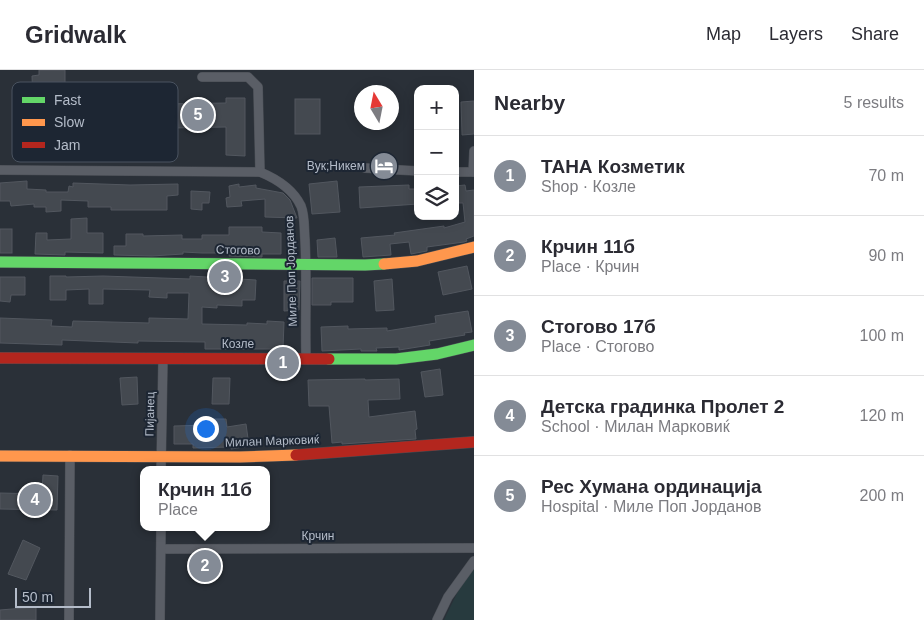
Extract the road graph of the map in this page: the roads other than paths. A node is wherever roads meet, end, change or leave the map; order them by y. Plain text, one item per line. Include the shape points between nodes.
1 (202, 77) dead end
2 (474, 151) edge
3 (365, 168) dead end
4 (0, 170) edge
5 (414, 171) edge
6 (260, 172) junction
7 (459, 172) edge
8 (473, 172) edge
9 (474, 247) edge
10 (0, 262) edge
11 (306, 265) junction
12 (474, 345) edge
13 (0, 358) edge
14 (163, 358) junction
15 (306, 358) junction
16 (474, 442) edge
17 (70, 455) junction
18 (0, 456) edge
19 (161, 456) junction
20 (161, 466) edge
21 (161, 531) edge
22 (474, 548) edge
23 (161, 550) junction
24 (474, 560) edge
25 (69, 620) edge
26 (160, 620) edge
27 (436, 620) edge

1 - 6 street via 248,77 258,87
2 - 8 street
3 - 5 street
4 - 6 street, Миле Поп Јорданов
6 - 11 street, Миле Поп Јорданов via 275,178 301,206
7 - 8 street
9 - 11 street, Стогово via 417,261
10 - 11 street, Стогово
11 - 15 street, Миле Поп Јорданов
12 - 15 street, Козле via 436,354 396,358
13 - 14 street, Козле
14 - 15 street, Козле
14 - 19 street, Пијанец
16 - 19 street, Милан Марковиќ via 293,455
17 - 18 street, Милан Марковиќ
17 - 19 street, Милан Марковиќ
17 - 25 street
19 - 20 street, Пијанец
21 - 23 street
22 - 23 street, Крчин
23 - 26 street
24 - 27 street

